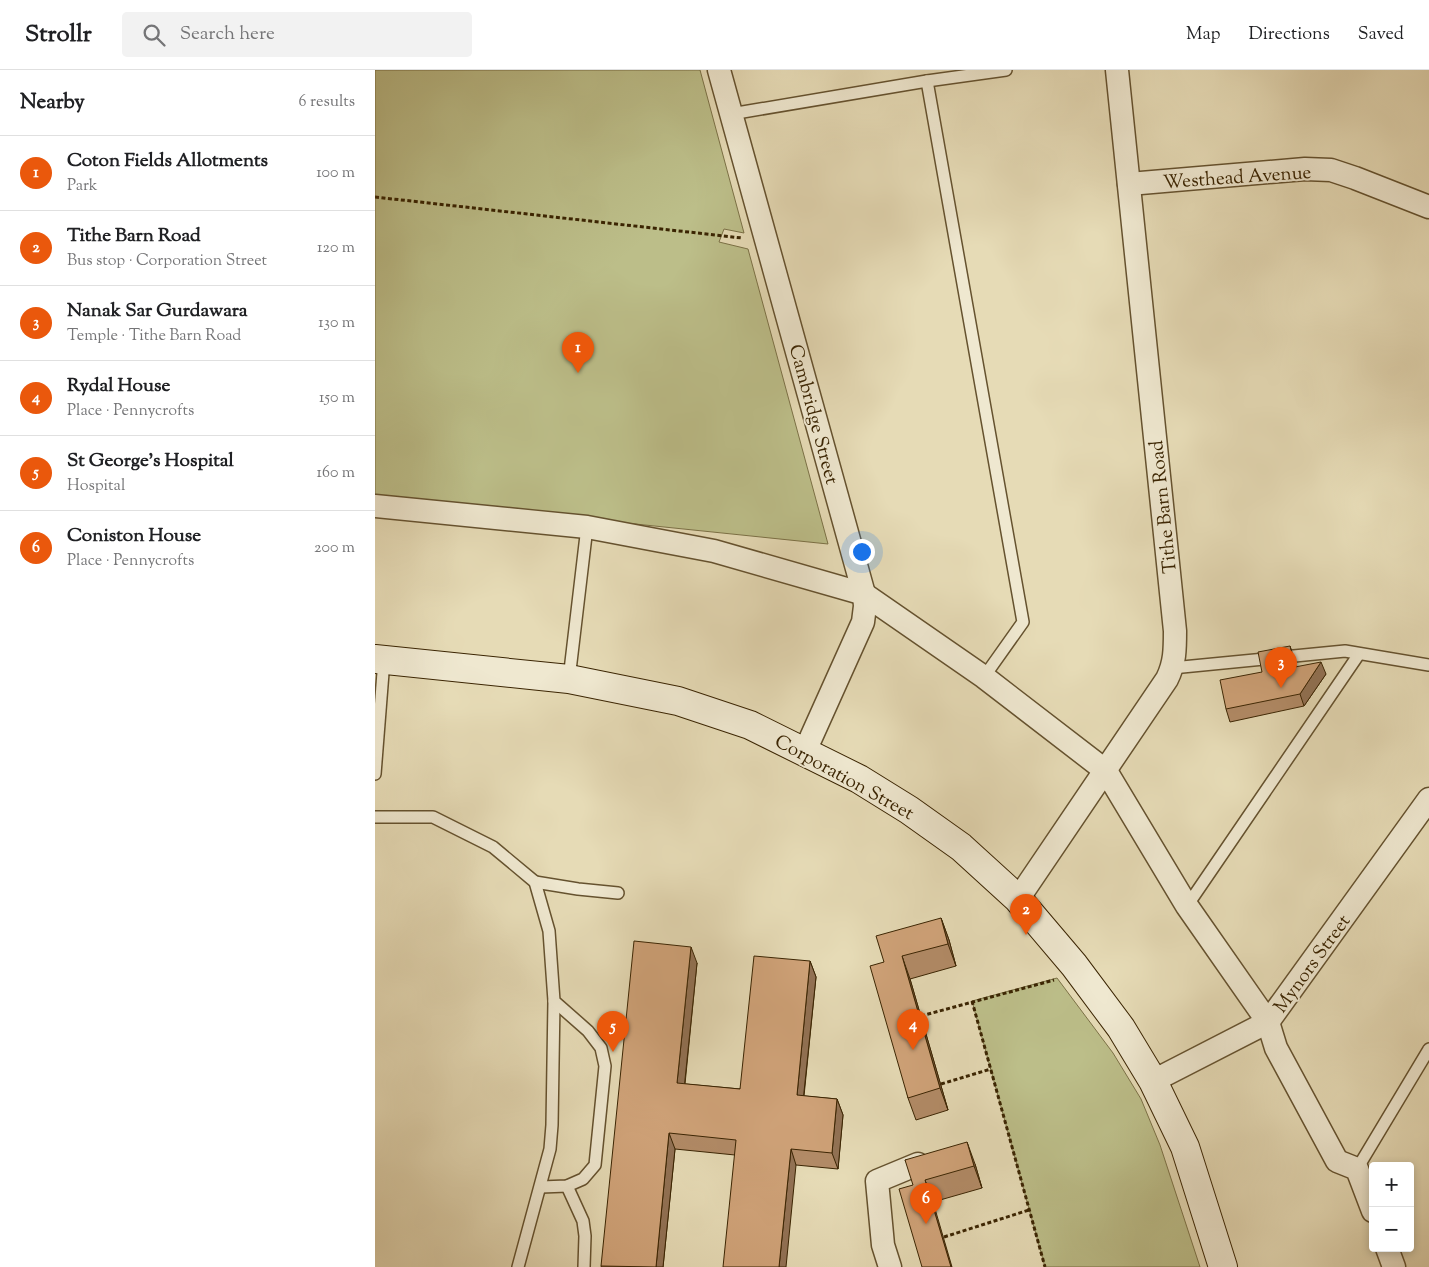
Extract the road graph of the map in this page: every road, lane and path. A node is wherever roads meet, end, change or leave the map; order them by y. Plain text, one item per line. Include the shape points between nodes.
1 (719, 70) edge
2 (1006, 70) edge
3 (1117, 70) edge
4 (927, 81) junction
5 (731, 114) junction
6 (1129, 184) junction
7 (375, 197) edge
8 (1429, 207) edge
9 (767, 240) junction
10 (375, 506) edge
11 (587, 527) junction
12 (864, 594) junction
13 (1359, 654) junction
14 (379, 660) edge
15 (1429, 666) edge
16 (1172, 668) junction
17 (984, 677) junction
18 (569, 679) junction
19 (805, 751) junction
20 (1106, 771) junction
21 (375, 774) edge
22 (1429, 798) edge
23 (375, 817) edge
24 (535, 882) junction
25 (618, 893) dead end
26 (1018, 899) junction
27 (1187, 906) junction
28 (1074, 965) junction
29 (554, 1001) junction
30 (973, 1001) junction
31 (921, 1016) edge
32 (1268, 1022) junction
33 (1429, 1049) edge
34 (991, 1069) junction
35 (1153, 1081) junction
36 (941, 1084) edge
37 (918, 1164) edge
38 (1357, 1169) junction
39 (567, 1186) junction
40 (541, 1187) junction
41 (1371, 1207) edge
42 (1029, 1210) junction
43 (944, 1237) edge
44 (1388, 1252) edge
45 (518, 1267) edge
46 (584, 1267) edge
47 (890, 1267) edge
48 (1045, 1267) edge
49 (1223, 1267) edge
50 (1394, 1267) edge

1 - 5 street, Cambridge Street
2 - 4 lane
3 - 6 street, Tithe Barn Road
4 - 5 lane
4 - 17 lane via 1023,622
5 - 9 street, Cambridge Street
6 - 8 street, Westhead Avenue via 1305,169 1331,170
6 - 16 street, Tithe Barn Road via 1175,631
7 - 9 path
9 - 12 street, Cambridge Street
10 - 11 street
11 - 12 street via 714,551
11 - 18 lane
12 - 17 street
12 - 19 street, Cambridge Street via 863,622
13 - 15 lane
13 - 16 lane via 1345,651
13 - 27 lane
14 - 18 street, Corporation Street
14 - 21 lane
16 - 20 street, Tithe Barn Road
17 - 20 street
18 - 19 street, Corporation Street via 678,701 750,725
19 - 26 street, Corporation Street via 909,810 961,847
20 - 26 street, Tithe Barn Road
20 - 27 street
22 - 32 street, Mynors Street
23 - 24 lane via 433,817 493,847
24 - 25 lane
24 - 29 lane via 549,931
26 - 28 street, Corporation Street
27 - 32 street
28 - 30 path via 1057,978
28 - 35 street, Corporation Street via 1121,1028
29 - 39 lane via 588,1031 601,1048 605,1066 595,1166 583,1179
29 - 40 lane via 552,1125
30 - 31 path
30 - 34 path
32 - 35 street, Mynors Street
32 - 38 street via 1276,1048 1337,1161
33 - 38 lane
34 - 36 path
34 - 42 path
35 - 49 street, Corporation Street via 1185,1147
37 - 47 street via 877,1181 883,1245
38 - 41 street
39 - 40 lane
39 - 46 lane via 583,1221
40 - 45 lane
42 - 43 path
42 - 48 path
44 - 50 street

